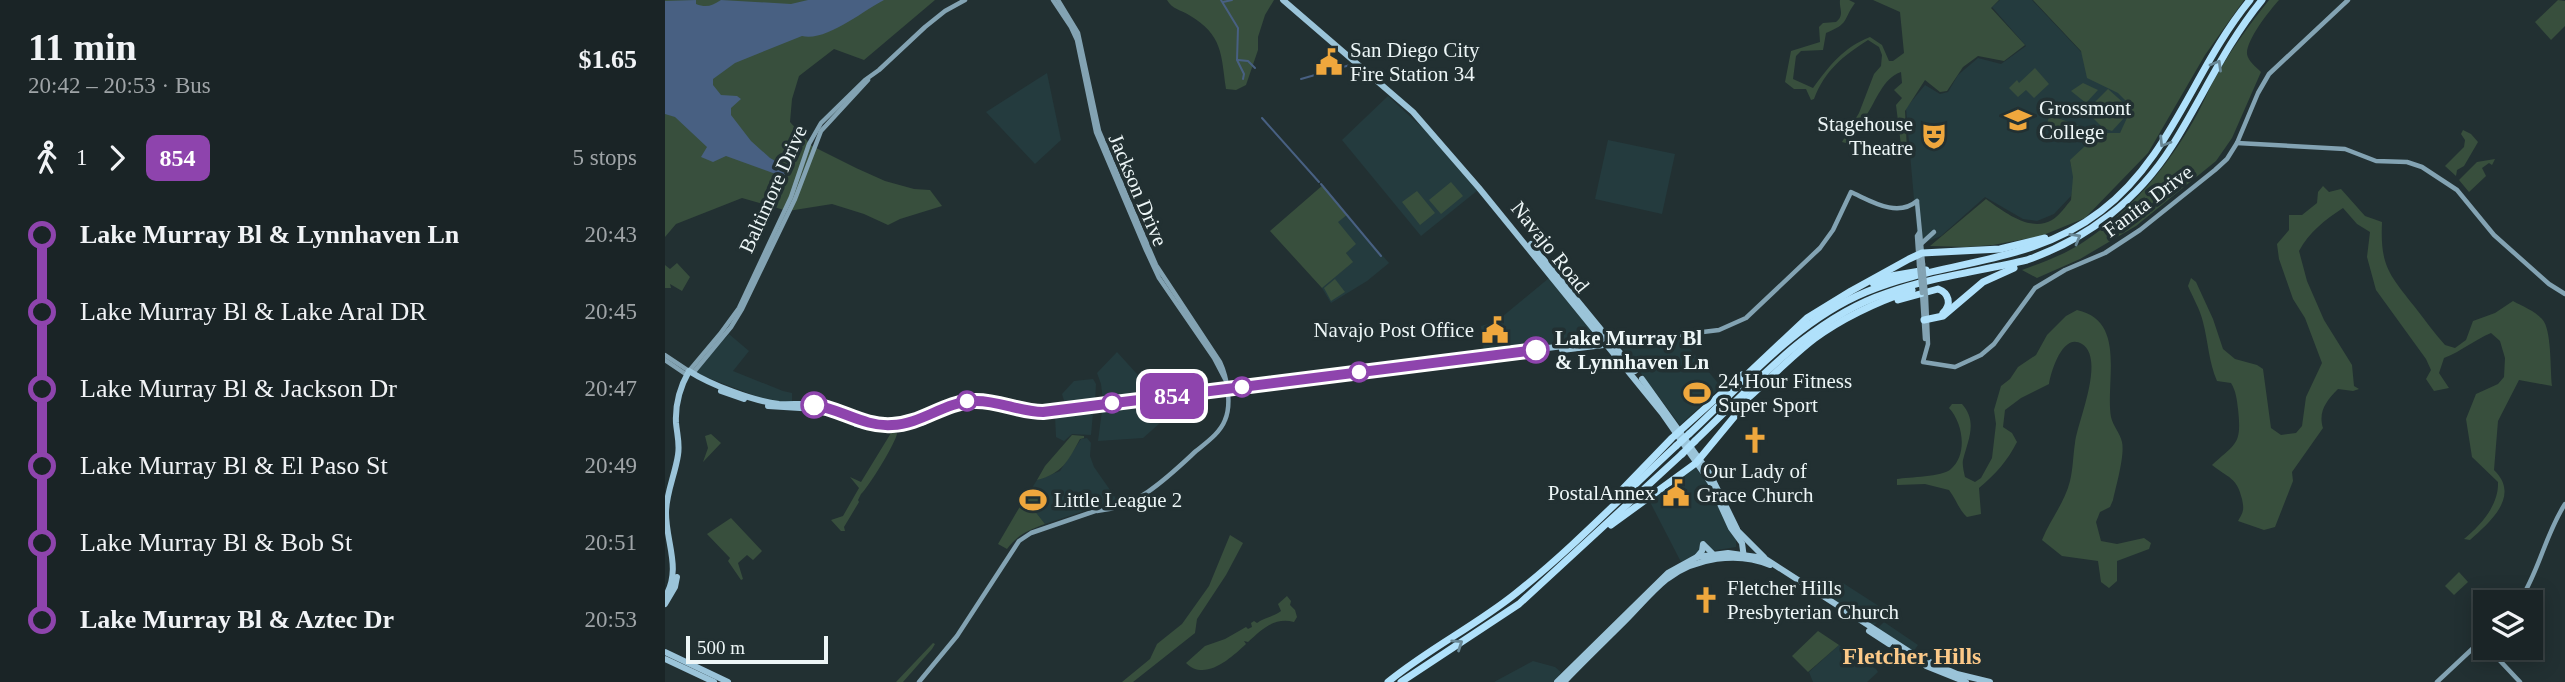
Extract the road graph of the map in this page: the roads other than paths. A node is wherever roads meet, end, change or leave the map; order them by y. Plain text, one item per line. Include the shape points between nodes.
1 (965, 0) edge
2 (1056, 0) edge
3 (1283, 0) edge
4 (1289, 0) edge
5 (2250, 0) edge
6 (2262, 0) edge
7 (2348, 0) edge
8 (2237, 143) junction
9 (2072, 230) junction
10 (1934, 232) dead end
11 (1919, 233) junction
12 (1921, 244) junction
13 (2050, 252) junction
14 (1920, 254) junction
15 (1954, 268) junction
16 (1976, 272) junction
17 (2565, 294) edge
18 (1841, 296) junction
19 (1570, 300) junction
20 (1582, 307) junction
21 (1848, 317) junction
22 (1926, 318) junction
23 (1610, 344) junction
24 (1769, 352) junction
25 (665, 358) edge
26 (690, 374) junction
27 (1772, 377) junction
28 (1641, 381) junction
29 (1226, 391) junction
30 (887, 428) junction
31 (1678, 432) junction
32 (1689, 434) junction
33 (1697, 439) junction
34 (1698, 460) junction
35 (1135, 498) junction
36 (2565, 504) edge
37 (1111, 507) junction
38 (1097, 510) junction
39 (1118, 513) dead end
40 (1736, 532) junction
41 (669, 533) junction
42 (1583, 533) junction
43 (1582, 547) junction
44 (1716, 556) junction
45 (1744, 556) junction
46 (1697, 558) junction
47 (1774, 564) junction
48 (1724, 565) dead end
49 (1806, 589) junction
50 (1815, 590) junction
51 (2526, 590) edge
52 (665, 597) edge
53 (665, 604) edge
54 (1873, 631) junction
55 (665, 652) edge
56 (2473, 652) edge
57 (665, 659) edge
58 (1418, 659) junction
59 (2501, 660) edge
60 (1557, 678) edge
61 (714, 682) edge
62 (727, 682) edge
63 (917, 682) edge
64 (1380, 682) edge
65 (1388, 682) edge
66 (1401, 682) edge
67 (1564, 682) edge
68 (1966, 682) edge
69 (1990, 682) edge
70 (2437, 682) edge
71 (2520, 682) edge

1 - 26 main road, Baltimore Drive via 936,18 821,131 795,199 742,309
2 - 29 main road, Jackson Drive via 1078,33 1099,131 1156,265 1217,356
3 - 19 main road, Navajo Road via 1427,125
4 - 20 main road, Navajo Road via 1429,122
5 -> 9 highway via 2223,36 2142,173 2114,201
13 -> 6 highway via 2102,222 2148,178 2173,145 2234,37
7 - 8 main road, Fanita Drive via 2269,74
8 - 17 main road via 2345,149 2375,161 2422,167 2457,190 2494,235
8 - 22 main road, Fanita Drive via 2215,170 2140,230 2035,288 1981,355 1955,367 1923,362
9 - 14 highway via 2015,247
9 - 15 highway via 2025,251
10 - 12 main road
11 - 12 main road
11 - 14 main road
11 - 23 main road via 1917,201 1894,208 1851,192 1820,248 1746,318 1719,330
12 - 14 main road
13 - 16 highway
13 - 22 highway via 1993,276 1945,315
14 - 18 highway
14 - 22 main road, bridge
15 - 18 highway via 1891,276
15 - 32 highway via 1890,283 1827,312
16 - 21 highway via 1907,292
16 - 33 highway via 1888,292 1831,319
18 - 24 highway via 1807,318
19 - 20 main road
19 - 23 main road, Navajo Road
20 - 23 main road, Navajo Road
21 - 22 highway via 1933,289 1943,291 1947,308
21 - 27 highway
23 - 28 main road, Navajo Road
23 - 28 main road, Navajo Road
23 - 29 main road
24 - 31 highway
24 - 32 highway
25 - 26 main road
26 - 30 main road via 711,387 771,405 815,409 852,423
26 - 41 main road, Baltimore Drive via 680,411 683,451 670,504
27 - 33 highway
27 - 34 highway
28 - 31 main road, Navajo Road
28 - 31 main road, Navajo Road
29 - 30 main road via 1043,412 990,401 963,402
29 - 30 main road via 1152,406 1046,416 975,404 913,426
29 - 35 main road, Jackson Drive via 1228,412 1218,431 1164,481
31 - 34 main road, Navajo Road
31 - 42 highway
32 - 42 highway, bridge
33 - 43 highway, bridge
34 - 40 main road, Navajo Road
34 - 43 highway
35 - 37 main road, Jackson Drive
35 - 38 main road, Jackson Drive
36 - 51 main road via 2552,524
37 - 38 main road, Jackson Drive
37 - 39 main road
38 - 63 main road, Jackson Drive via 1019,541
40 - 44 main road via 1739,548
40 - 45 main road, Navajo Road
40 - 47 main road
41 - 52 main road, Baltimore Drive via 674,569
41 - 53 main road, Baltimore Drive via 678,568 675,587
42 - 58 highway via 1513,596
66 -> 43 highway via 1519,604
44 - 45 main road
44 - 46 main road
44 - 46 main road via 1703,544
44 - 48 main road
44 - 67 main road via 1667,579
45 - 47 main road
45 - 49 main road via 1773,567
46 - 60 main road via 1656,583
47 - 50 main road
49 - 50 main road
49 - 54 main road
50 - 54 main road
54 - 68 main road via 1940,673
54 - 69 main road via 1928,663
55 - 62 main road
56 - 70 main road
57 - 61 main road
58 - 64 highway
58 - 65 highway
59 - 71 main road

